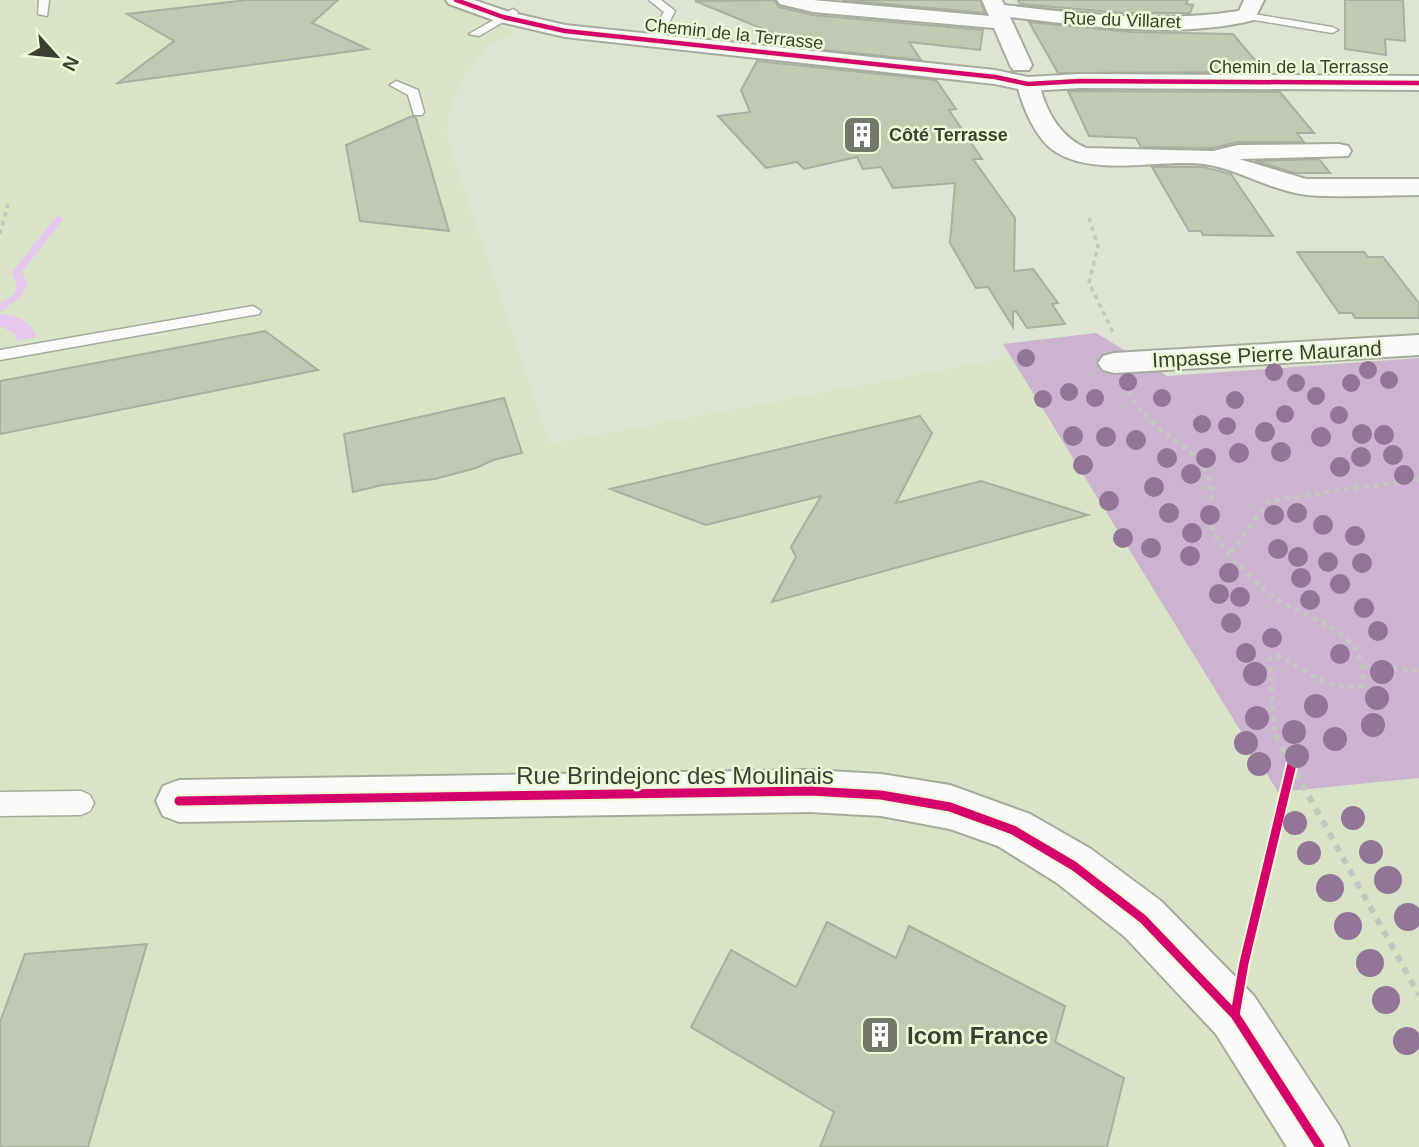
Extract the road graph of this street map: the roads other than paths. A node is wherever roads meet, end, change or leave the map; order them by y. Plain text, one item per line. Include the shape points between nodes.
1 (44, 0) edge
2 (456, 0) edge
3 (479, 0) edge
4 (654, 0) edge
5 (787, 0) edge
6 (1251, 8) edge
7 (997, 11) edge
8 (43, 14) dead end
9 (508, 15) junction
10 (1332, 30) dead end
11 (475, 34) dead end
12 (655, 38) junction
13 (1025, 74) junction
14 (1419, 74) edge
15 (1419, 83) edge
16 (396, 85) dead end
17 (418, 112) dead end
18 (1339, 151) dead end
19 (1208, 157) junction
20 (1419, 187) edge
21 (253, 312) dead end
22 (1419, 345) edge
23 (0, 355) edge
24 (1123, 370) road end
25 (179, 801) dead end
26 (0, 803) edge
27 (81, 803) dead end
28 (1320, 1147) edge

1 - 8 lane
2 - 9 street, Chemin de la Terrasse
3 - 9 street, Chemin de la Terrasse
4 - 12 lane via 670,11
5 - 7 street, Rue du Villaret via 813,6
6 - 7 street, Rue du Villaret via 1208,22 1100,22
6 - 10 lane, Rue du Villaret
7 - 13 street
9 - 11 lane
9 - 12 street, Chemin de la Terrasse via 565,31
12 - 13 street, Chemin de la Terrasse
13 - 14 street, Chemin de la Terrasse
13 - 15 street, Chemin de la Terrasse
13 - 19 street via 1058,145 1074,153
16 - 17 lane via 414,93
18 - 19 street via 1238,152
19 - 20 street via 1306,187
21 - 23 lane
22 - 24 street, Impasse Pierre Maurand
25 - 28 street, Rue Brindejonc des Moulinais via 810,791 881,795 950,807 1013,830 1074,866 1143,919 1235,1014
26 - 27 lane

